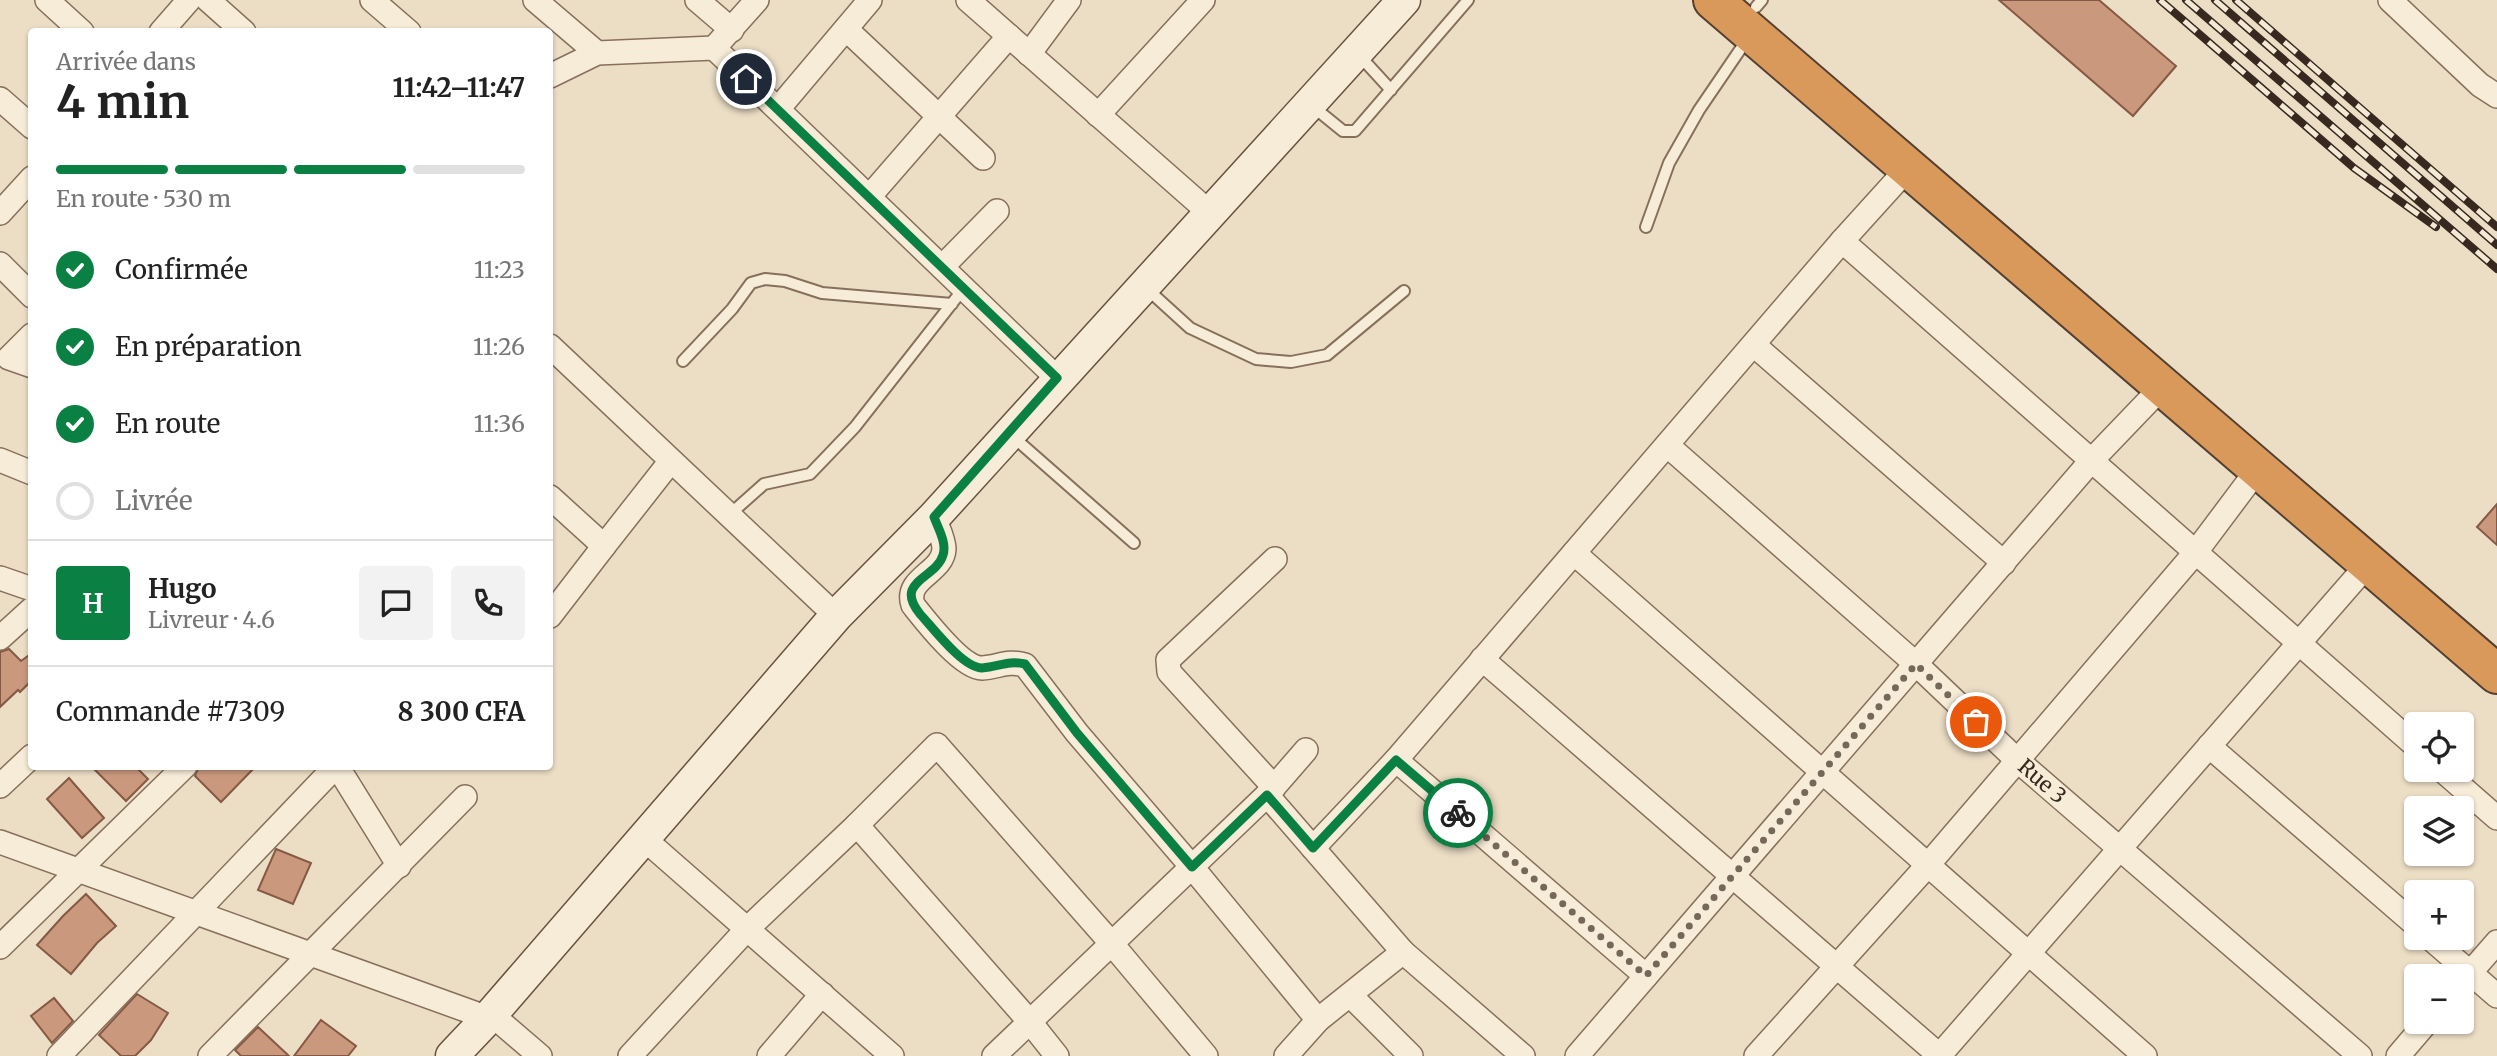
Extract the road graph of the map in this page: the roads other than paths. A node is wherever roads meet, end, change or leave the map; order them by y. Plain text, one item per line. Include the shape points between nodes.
1 (47, 0) edge
2 (189, 0) edge
3 (208, 0) edge
4 (372, 0) edge
5 (536, 0) edge
6 (697, 0) edge
7 (757, 0) edge
8 (870, 0) edge
9 (968, 0) edge
10 (1069, 0) edge
11 (1203, 0) edge
12 (1404, 0) edge
13 (1468, 0) edge
14 (1713, 0) edge
15 (2390, 0) edge
16 (1754, 10) edge
17 (78, 28) edge
18 (164, 28) edge
19 (240, 28) edge
20 (404, 28) edge
21 (846, 29) junction
22 (732, 30) junction
23 (1009, 36) junction
24 (714, 48) junction
25 (1356, 52) junction
26 (597, 53) junction
27 (1029, 54) junction
28 (553, 75) edge
29 (1391, 90) junction
30 (2497, 96) edge
31 (0, 99) edge
32 (1309, 103) junction
33 (778, 109) junction
34 (1098, 115) junction
35 (939, 116) junction
36 (28, 124) edge
37 (983, 158) dead end
38 (1909, 167) junction
39 (28, 182) edge
40 (869, 197) junction
41 (997, 211) dead end
42 (0, 213) edge
43 (1210, 213) junction
44 (1646, 227) dead end
45 (1842, 241) junction
46 (0, 264) edge
47 (942, 267) junction
48 (1144, 286) junction
49 (1404, 291) dead end
50 (28, 292) edge
51 (958, 296) junction
52 (28, 339) edge
53 (1754, 345) junction
54 (553, 349) edge
55 (683, 361) dead end
56 (28, 365) edge
57 (1057, 378) junction
58 (2162, 387) junction
59 (1009, 433) junction
60 (1667, 445) junction
61 (0, 460) edge
62 (2091, 461) junction
63 (670, 462) junction
64 (2258, 469) junction
65 (28, 471) edge
66 (553, 500) edge
67 (728, 516) junction
68 (934, 517) junction
69 (1134, 543) dead end
70 (604, 546) junction
71 (1574, 553) junction
72 (2195, 553) junction
73 (1275, 559) dead end
74 (2004, 563) junction
75 (2368, 564) junction
76 (0, 578) edge
77 (28, 588) edge
78 (553, 612) edge
79 (28, 613) edge
80 (836, 617) junction
81 (0, 638) edge
82 (2299, 643) junction
83 (2497, 650) edge
84 (1482, 659) junction
85 (1916, 664) junction
86 (2497, 674) edge
87 (2404, 736) edge
88 (2209, 746) junction
89 (1306, 750) dead end
90 (28, 760) edge
91 (1396, 760) junction
92 (2017, 760) junction
93 (1823, 769) junction
94 (180, 770) edge
95 (332, 770) edge
96 (339, 770) edge
97 (2456, 782) edge
98 (0, 786) edge
99 (1271, 791) junction
100 (465, 797) dead end
101 (2497, 818) edge
102 (858, 825) junction
103 (642, 837) junction
104 (0, 842) edge
105 (1313, 848) junction
106 (2120, 849) junction
107 (399, 866) junction
108 (1927, 866) junction
109 (1192, 867) junction
110 (76, 870) junction
111 (1732, 875) junction
112 (195, 912) junction
113 (2404, 915) edge
114 (747, 929) junction
115 (2497, 942) edge
116 (1112, 944) junction
117 (0, 947) edge
118 (2441, 950) edge
119 (1403, 952) junction
120 (311, 954) junction
121 (2028, 954) junction
122 (1836, 964) junction
123 (2454, 964) edge
124 (2474, 968) edge
125 (1646, 976) junction
126 (2474, 982) edge
127 (822, 994) junction
128 (1350, 995) junction
129 (2497, 996) edge
130 (489, 1016) junction
131 (1318, 1020) junction
132 (1030, 1022) junction
133 (2417, 1034) edge
134 (59, 1056) edge
135 (210, 1056) edge
136 (452, 1056) edge
137 (540, 1056) edge
138 (630, 1056) edge
139 (769, 1056) edge
140 (892, 1056) edge
141 (994, 1056) edge
142 (1056, 1056) edge
143 (1206, 1056) edge
144 (1286, 1056) edge
145 (1410, 1056) edge
146 (1523, 1056) edge
147 (1577, 1056) edge
148 (1756, 1056) edge
149 (1939, 1056) edge
150 (2145, 1056) edge
151 (2360, 1056) edge
152 (2398, 1056) edge

1 - 17 street
2 - 18 street
3 - 19 street
4 - 20 street
5 - 26 street
6 - 22 street
7 - 22 street
8 - 21 street
9 - 23 street
10 - 27 street
11 - 34 street
12 - 25 street
13 - 29 lane
14 - 16 highway
15 - 30 street
16 - 38 highway
16 - 44 lane via 1669,163
16 - 83 highway
21 - 33 street
21 - 35 street
22 - 24 street
23 - 27 street
23 - 35 street
24 - 26 street
24 - 33 street
25 - 29 lane
25 - 32 street
26 - 28 street
27 - 34 street
29 - 32 lane via 1355,131 1343,131
31 - 36 street
32 - 43 street
33 - 40 street
34 - 43 street
35 - 37 street
35 - 40 street
38 - 45 street
38 - 58 highway
39 - 42 street
40 - 47 street
41 - 47 street
43 - 48 street
45 - 53 street
45 - 62 street
46 - 50 street
47 - 51 street
48 - 49 lane via 1191,328 1256,359 1291,362 1327,355
48 - 57 street
51 - 55 lane via 822,293 785,281 751,282
51 - 57 street
51 - 67 lane via 855,427 810,474 764,484
52 - 56 street via 9,358
53 - 60 street
53 - 74 street
54 - 63 street
57 - 59 street
58 - 62 street
58 - 64 highway
59 - 68 street
59 - 69 lane
60 - 71 street
60 - 85 street, Rue 3
61 - 65 street
62 - 72 street
62 - 74 street
63 - 67 street
63 - 70 street
64 - 72 street
64 - 75 highway
66 - 70 street
67 - 80 street
68 - 80 street
68 - 109 street via 944,546 943,558 914,586 913,605 965,663 980,668 1012,661 1025,664 1077,733
70 - 78 street
71 - 84 street
71 - 93 street
72 - 82 street
72 - 92 street
73 - 99 street via 1168,660 1167,666
74 - 85 street
75 - 82 street
75 - 86 highway
76 - 77 street
79 - 81 street
80 - 103 street
82 - 87 street
82 - 88 street
84 - 91 street
84 - 111 street
85 - 92 street, Rue 3
85 - 93 street
88 - 106 street
88 - 113 street
89 - 99 street
90 - 98 street
91 - 105 street
91 - 125 street
92 - 106 street, Rue 3
92 - 108 street
93 - 108 street
93 - 111 street
94 - 110 street
95 - 112 street
96 - 107 street
97 - 101 street
99 - 105 street
99 - 109 street
100 - 107 street
102 - 114 street
102 - 116 street via 937,745
102 - 132 street
103 - 114 street
103 - 130 street
104 - 110 street
105 - 119 street
106 - 121 street
106 - 151 street, Rue 3
107 - 120 street
108 - 121 street
108 - 122 street
109 - 116 street
109 - 131 street
110 - 112 street
110 - 117 street
111 - 122 street
111 - 125 street
112 - 120 street
112 - 134 street
114 - 127 street
114 - 138 street
115 - 124 street
116 - 132 street
116 - 143 street
118 - 123 street
119 - 128 street
119 - 146 street
120 - 130 street
120 - 135 street
121 - 149 street
121 - 150 street
122 - 148 street
122 - 149 street
125 - 147 street
126 - 129 street
127 - 139 street
127 - 140 street
128 - 131 street
128 - 145 street
130 - 136 street
130 - 137 street
131 - 144 street
132 - 141 street
132 - 142 street
133 - 152 street

